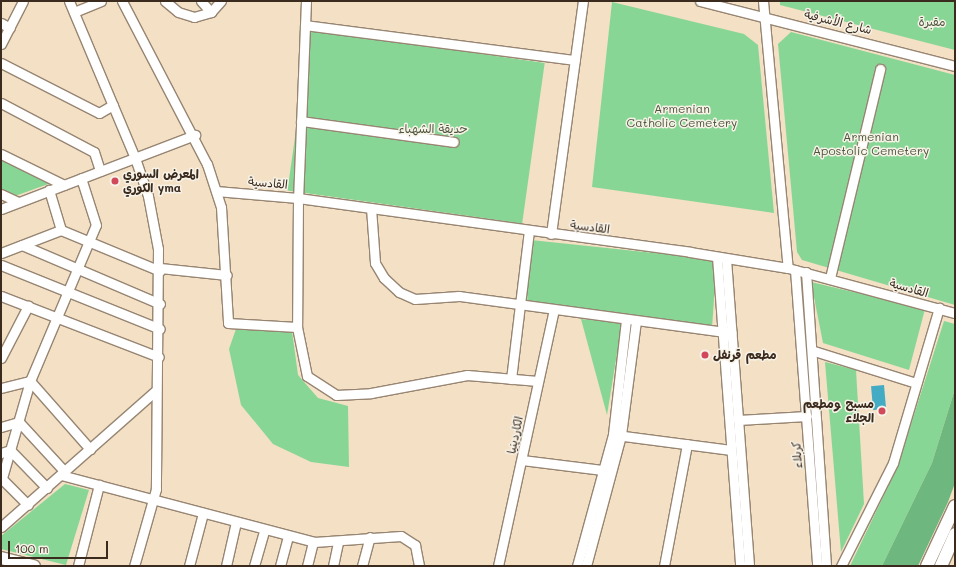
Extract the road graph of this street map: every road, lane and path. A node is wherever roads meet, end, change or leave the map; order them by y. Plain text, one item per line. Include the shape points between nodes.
1 (23, 1) edge
2 (69, 1) edge
3 (101, 1) edge
4 (122, 1) edge
5 (165, 1) edge
6 (201, 1) edge
7 (222, 1) edge
8 (306, 1) edge
9 (583, 1) edge
10 (700, 1) edge
11 (763, 1) edge
12 (74, 12) junction
13 (211, 12) junction
14 (764, 17) junction
15 (1, 23) edge
16 (305, 25) junction
17 (10, 28) junction
18 (1, 44) edge
19 (575, 60) junction
20 (1, 63) edge
21 (955, 66) edge
22 (880, 69) dead end
23 (1, 103) edge
24 (113, 105) junction
25 (301, 121) junction
26 (195, 135) junction
27 (454, 142) dead end
28 (1, 154) edge
29 (135, 158) junction
30 (100, 171) junction
31 (81, 178) junction
32 (64, 185) junction
33 (49, 190) junction
34 (216, 191) junction
35 (1, 194) edge
36 (298, 198) junction
37 (18, 202) junction
38 (371, 208) junction
39 (1, 209) edge
40 (61, 230) junction
41 (529, 231) junction
42 (550, 234) junction
43 (89, 242) junction
44 (22, 245) junction
45 (1, 253) edge
46 (722, 258) junction
47 (1, 265) edge
48 (78, 268) junction
49 (160, 269) junction
50 (792, 269) junction
51 (806, 272) junction
52 (227, 275) junction
53 (830, 278) junction
54 (68, 293) junction
55 (1, 296) edge
56 (520, 303) junction
57 (160, 304) junction
58 (28, 306) junction
59 (554, 308) junction
60 (939, 308) junction
61 (955, 313) edge
62 (58, 318) junction
63 (631, 320) junction
64 (297, 327) junction
65 (160, 329) junction
66 (727, 333) junction
67 (814, 351) junction
68 (159, 357) junction
69 (1, 358) edge
70 (511, 378) junction
71 (30, 381) junction
72 (538, 381) junction
73 (916, 383) junction
74 (1, 388) edge
75 (155, 391) junction
76 (806, 416) junction
77 (738, 420) junction
78 (19, 422) junction
79 (1, 427) edge
80 (617, 435) junction
81 (688, 444) junction
82 (10, 450) junction
83 (90, 450) junction
84 (731, 450) junction
85 (1, 453) edge
86 (522, 460) junction
87 (608, 471) junction
88 (63, 473) junction
89 (1, 478) edge
90 (99, 485) junction
91 (47, 488) junction
92 (153, 499) junction
93 (28, 505) junction
94 (955, 506) edge
95 (203, 513) junction
96 (236, 522) junction
97 (1, 528) edge
98 (264, 530) junction
99 (955, 534) edge
100 (288, 536) junction
101 (370, 537) junction
102 (313, 542) junction
103 (338, 542) junction
104 (1, 558) edge
105 (19, 564) edge
106 (418, 565) edge
107 (34, 566) edge
108 (78, 566) edge
109 (134, 566) edge
110 (188, 566) edge
111 (226, 566) edge
112 (254, 566) edge
113 (280, 566) edge
114 (307, 566) edge
115 (333, 566) edge
116 (362, 566) edge
117 (498, 566) edge
118 (577, 566) edge
119 (586, 566) edge
120 (664, 566) edge
121 (740, 566) edge
122 (749, 566) edge
123 (817, 566) edge
124 (826, 566) edge
125 (841, 566) edge
126 (927, 566) edge
127 (941, 566) edge

1 - 17 street
2 - 12 street
3 - 12 street
4 - 26 street
5 - 13 street via 178,12 194,17
6 - 13 street
7 - 13 street
8 - 16 street
9 - 19 street
10 - 14 street, شارع الأشرفية
11 - 14 street, كربلاء
12 - 24 street
14 - 21 street, شارع الأشرفية
14 - 50 street, كربلاء
15 - 17 street
16 - 19 street
16 - 25 street
17 - 18 street
19 - 42 street
20 - 24 street via 99,113
22 - 53 street
23 - 30 street via 94,152
24 - 29 street
25 - 27 street
25 - 36 street
26 - 29 street
26 - 34 street
28 - 32 street
29 - 30 street
29 - 49 street via 148,196
30 - 31 street
31 - 32 street
31 - 43 street via 96,225
32 - 33 street
33 - 37 street
33 - 40 street
34 - 36 street, القادسية
34 - 52 street via 221,207
35 - 37 street
36 - 38 street, القادسية
36 - 64 street
37 - 39 street
38 - 41 street, القادسية
38 - 56 street via 375,263 384,278 399,292 414,299 459,296
40 - 43 street
40 - 44 street
41 - 42 street, القادسية
41 - 56 street
42 - 46 street, القادسية
43 - 48 street
43 - 49 street
44 - 45 street
44 - 48 street
46 - 50 street, القادسية
46 - 66 street
47 - 54 street
48 - 54 street
48 - 57 street
49 - 52 street
49 - 57 street
50 - 51 street, القادسية
50 - 76 street, كربلاء
51 - 53 street, القادسية
51 - 67 street, كربلاء
52 - 64 street via 228,323
53 - 60 street, القادسية
54 - 62 street
54 - 65 street
55 - 58 street
56 - 59 street
56 - 70 street
57 - 65 street
58 - 62 street
58 - 69 street
59 - 63 street
59 - 72 street, الكاردينيا
60 - 61 street, القادسية
60 - 73 street
62 - 68 street
62 - 71 street
63 - 66 street
63 - 80 street
64 - 70 street via 307,376 336,395 371,393 467,375
65 - 68 street
66 - 77 street
66 - 84 street
67 - 73 street
67 - 124 street, كربلاء
68 - 75 street
70 - 72 street
71 - 74 street
71 - 78 street
71 - 83 street
72 - 86 street, الكاردينيا
73 - 125 street via 893,463
75 - 83 street
75 - 92 street
76 - 77 street
76 - 123 street, كربلاء
77 - 122 street
78 - 79 street
78 - 82 street
78 - 88 street
80 - 81 street
80 - 87 street
81 - 84 street
81 - 120 street
82 - 85 street
82 - 89 street
82 - 91 street
83 - 88 street
84 - 121 street
86 - 87 street
86 - 117 street, الكاردينيا
87 - 118 street
87 - 119 street
88 - 90 street
88 - 91 street
89 - 93 street
90 - 92 street
90 - 108 street
91 - 93 street
92 - 95 street
92 - 109 street
93 - 97 street
94 - 126 main road
95 - 96 street
95 - 110 street
96 - 98 street
96 - 111 street
98 - 100 street
98 - 112 street
99 - 127 main road
100 - 102 street
100 - 113 street
101 - 103 street
101 - 106 street via 391,535 409,539
101 - 116 street
102 - 103 street
102 - 114 street
103 - 115 street
104 - 105 main road
105 - 107 main road

